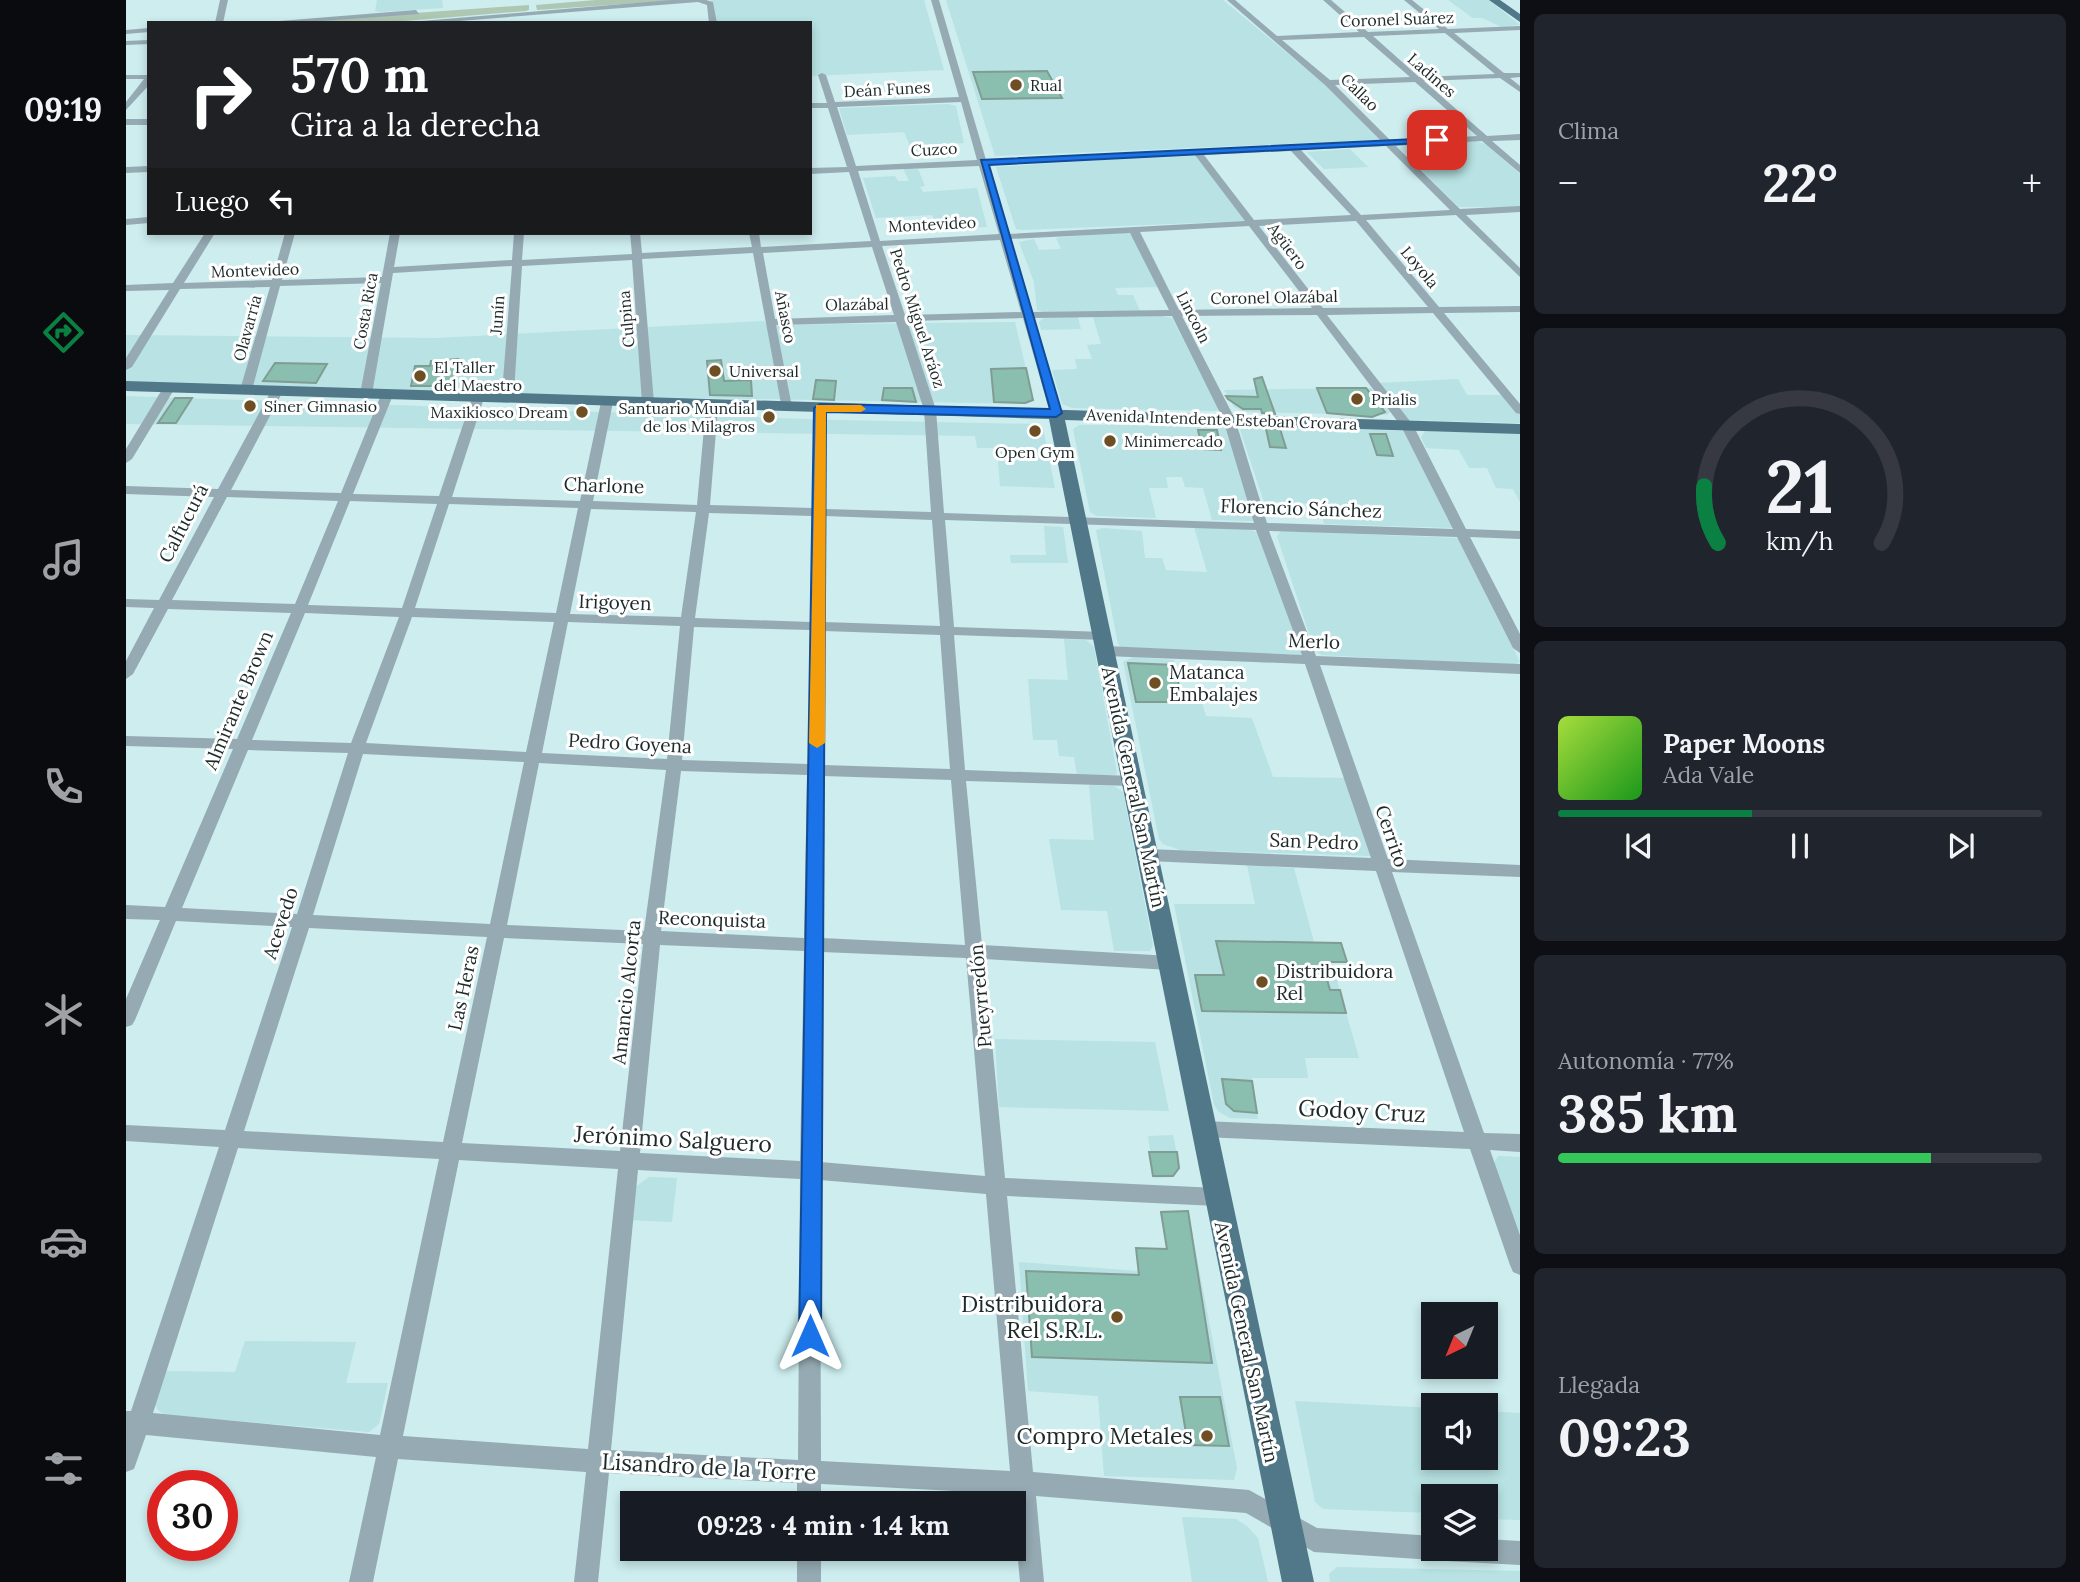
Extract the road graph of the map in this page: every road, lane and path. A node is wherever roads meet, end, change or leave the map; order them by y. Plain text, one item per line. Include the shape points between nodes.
1 (223, 0) edge
2 (578, 0) edge
3 (935, 0) edge
4 (1231, 0) edge
5 (1327, 0) edge
6 (1408, 0) edge
7 (1494, 0) edge
8 (704, 1) edge
9 (487, 7) dead end
10 (531, 8) junction
11 (421, 11) dead end
12 (1520, 19) edge
13 (219, 21) edge
14 (276, 21) edge
15 (440, 21) edge
16 (531, 21) edge
17 (713, 21) edge
18 (1520, 28) edge
19 (147, 30) edge
20 (1446, 31) junction
21 (126, 32) edge
22 (1365, 34) junction
23 (1276, 38) junction
24 (147, 42) edge
25 (126, 43) edge
26 (822, 75) dead end
27 (1502, 75) junction
28 (1520, 75) edge
29 (126, 77) edge
30 (147, 78) edge
31 (1416, 79) junction
32 (147, 81) edge
33 (1328, 83) junction
34 (1520, 90) edge
35 (965, 99) junction
36 (832, 106) junction
37 (126, 107) edge
38 (812, 107) edge
39 (126, 122) edge
40 (147, 122) edge
41 (1520, 137) edge
42 (1485, 138) junction
43 (1388, 142) junction
44 (1292, 146) junction
45 (1196, 151) junction
46 (984, 162) junction
47 (147, 169) edge
48 (851, 169) junction
49 (126, 170) edge
50 (1520, 170) edge
51 (812, 171) edge
52 (1520, 209) edge
53 (1458, 212) junction
54 (1359, 218) junction
55 (147, 220) edge
56 (126, 222) edge
57 (1252, 223) junction
58 (1133, 229) junction
59 (209, 235) edge
60 (289, 235) edge
61 (395, 235) edge
62 (519, 235) edge
63 (635, 235) edge
64 (754, 235) edge
65 (1004, 236) junction
66 (877, 243) junction
67 (757, 249) junction
68 (637, 256) junction
69 (517, 262) junction
70 (1520, 274) edge
71 (387, 275) junction
72 (274, 286) junction
73 (126, 288) edge
74 (175, 288) junction
75 (1520, 309) edge
76 (1436, 311) junction
77 (1318, 312) junction
78 (1174, 314) junction
79 (1028, 315) junction
80 (902, 319) junction
81 (771, 322) junction
82 (126, 367) edge
83 (126, 386) edge
84 (169, 388) junction
85 (246, 390) junction
86 (276, 391) junction
87 (366, 394) junction
88 (387, 395) junction
89 (478, 398) junction
90 (504, 399) junction
91 (607, 402) junction
92 (648, 403) junction
93 (712, 406) junction
94 (786, 407) junction
95 (820, 408) junction
96 (930, 410) junction
97 (1520, 411) edge
98 (1056, 413) junction
99 (1229, 419) junction
100 (1407, 425) junction
101 (1520, 429) edge
102 (126, 459) edge
103 (126, 490) edge
104 (220, 493) junction
105 (346, 495) junction
106 (444, 500) junction
107 (588, 503) junction
108 (703, 508) junction
109 (820, 511) junction
110 (937, 515) junction
111 (1080, 521) junction
112 (1261, 526) junction
113 (1464, 534) junction
114 (1520, 536) edge
115 (126, 603) edge
116 (163, 604) junction
117 (300, 608) junction
118 (407, 613) junction
119 (563, 619) junction
120 (687, 624) junction
121 (818, 627) junction
122 (947, 632) junction
123 (1104, 643) junction
124 (1520, 648) edge
125 (1311, 660) junction
126 (1520, 669) edge
127 (126, 674) edge
128 (126, 741) edge
129 (241, 744) junction
130 (357, 748) junction
131 (534, 757) junction
132 (674, 765) junction
133 (817, 770) junction
134 (958, 774) junction
135 (1132, 781) junction
136 (1148, 855) junction
137 (1380, 865) junction
138 (1520, 870) edge
139 (126, 912) edge
140 (172, 913) junction
141 (303, 921) junction
142 (496, 931) junction
143 (652, 938) junction
144 (815, 944) junction
145 (976, 952) junction
146 (1170, 964) junction
147 (126, 1020) edge
148 (1203, 1129) junction
149 (126, 1133) edge
150 (232, 1138) junction
151 (1476, 1141) junction
152 (1520, 1143) edge
153 (450, 1151) junction
154 (631, 1161) junction
155 (810, 1171) junction
156 (995, 1186) junction
157 (1217, 1197) junction
158 (1520, 1265) edge
159 (132, 1423) edge
160 (389, 1447) junction
161 (126, 1461) edge
162 (599, 1461) junction
163 (810, 1473) junction
164 (1023, 1483) junction
165 (809, 1491) edge
166 (1286, 1524) junction
167 (1421, 1547) edge
168 (1498, 1552) edge
169 (1520, 1553) edge
170 (809, 1561) edge
171 (361, 1582) edge
172 (586, 1582) edge
173 (809, 1582) edge
174 (1032, 1582) edge
175 (1298, 1582) edge

1 - 13 street
2 - 10 street
3 - 35 street, Avenida General San Martín
4 - 23 street, Callao
5 - 22 street, Ladines
6 - 20 street
7 - 12 main road
8 - 10 street via 620,10
8 - 17 street via 710,4
9 - 10 street
10 - 15 street
10 - 16 street
11 - 14 street via 369,11
18 - 20 street, Coronel Suárez
19 - 21 street
20 - 22 street, Coronel Suárez
20 - 27 street
22 - 23 street, Coronel Suárez
22 - 31 street, Ladines
23 - 33 street, Callao
24 - 25 street
26 - 36 street, Pedro Miguel Aráoz
27 - 28 street
27 - 31 street
27 - 34 street
29 - 30 street
31 - 33 street
31 - 42 street, Ladines
32 - 37 street
33 - 43 street, Callao
35 - 36 street, Deán Funes
35 - 46 street, Avenida General San Martín
36 - 38 street, Deán Funes
36 - 48 street, Pedro Miguel Aráoz
39 - 40 street
41 - 42 street, Cuzco
42 - 43 street, Cuzco
42 - 50 street, Ladines
43 - 44 street, Cuzco
43 - 53 street, Callao
44 - 45 street, Cuzco
44 - 54 street, Loyola
45 - 46 street, Cuzco
45 - 57 street, Agüero
46 - 48 street, Cuzco
46 - 65 street, Avenida General San Martín
47 - 49 street
48 - 51 street, Cuzco
48 - 66 street, Pedro Miguel Aráoz
52 - 53 street, Montevideo
53 - 54 street, Montevideo
53 - 70 street, Callao
54 - 57 street, Montevideo
54 - 76 street, Loyola
55 - 56 street
57 - 58 street, Montevideo
57 - 77 street, Agüero
58 - 65 street, Montevideo
58 - 78 street, Lincoln
59 - 74 street
60 - 72 street, Olavarría
61 - 71 street, Costa Rica
62 - 69 street, Junín
63 - 68 street, Culpina
64 - 67 street, Añasco
65 - 66 street, Montevideo
65 - 79 street, Avenida General San Martín
66 - 67 street, Montevideo
66 - 80 street, Pedro Miguel Aráoz
67 - 68 street, Montevideo
67 - 81 street, Añasco
68 - 69 street, Montevideo
68 - 92 street, Culpina
69 - 71 street, Montevideo
69 - 90 street, Junín
71 - 72 street, Montevideo
71 - 87 street, Costa Rica
72 - 74 street, Montevideo
72 - 85 street, Olavarría
73 - 74 street, Montevideo
74 - 82 street
75 - 76 street, Coronel Olazábal
76 - 77 street, Coronel Olazábal
76 - 97 street, Loyola
77 - 78 street, Coronel Olazábal
77 - 100 street, Agüero
78 - 79 street, Coronel Olazábal
78 - 99 street, Lincoln
79 - 80 street, Olazábal
79 - 98 street, Avenida General San Martín
80 - 81 street, Olazábal
80 - 96 street, Pedro Miguel Aráoz
81 - 94 street, Añasco
83 - 84 main road, Avenida Intendente Esteban Crovara
84 - 85 main road, Avenida Intendente Esteban Crovara
84 - 102 street
85 - 86 main road, Avenida Intendente Esteban Crovara
86 - 87 main road, Avenida Intendente Esteban Crovara
86 - 104 street, Calfucurá
87 - 88 main road, Avenida Intendente Esteban Crovara
88 - 89 main road, Avenida Intendente Esteban Crovara
88 - 105 street, Almirante Brown
89 - 90 main road, Avenida Intendente Esteban Crovara
89 - 106 street, Acevedo
90 - 91 main road, Avenida Intendente Esteban Crovara
91 - 92 main road, Avenida Intendente Esteban Crovara
91 - 107 street, Las Heras
92 - 93 main road, Avenida Intendente Esteban Crovara
93 - 94 main road, Avenida Intendente Esteban Crovara
93 - 108 street, Amancio Alcorta
94 - 95 main road, Avenida Intendente Esteban Crovara
95 - 96 main road, Avenida Intendente Esteban Crovara
95 - 109 street
96 - 98 main road, Avenida Intendente Esteban Crovara
96 - 110 street, Pueyrredón
98 - 99 main road, Avenida Intendente Esteban Crovara
98 - 111 main road, Avenida General San Martín
99 - 100 main road, Avenida Intendente Esteban Crovara
99 - 112 street, Cerrito
100 - 101 main road, Avenida Intendente Esteban Crovara
100 - 113 street, Agüero
103 - 104 street, Charlone
104 - 105 street, Charlone
104 - 116 street, Calfucurá
105 - 106 street, Charlone
105 - 117 street, Almirante Brown
106 - 107 street, Charlone
106 - 118 street, Acevedo
107 - 108 street, Charlone
107 - 119 street, Las Heras
108 - 109 street, Charlone
108 - 120 street, Amancio Alcorta
109 - 110 street, Charlone
109 - 121 street
110 - 111 street, Charlone
110 - 122 street, Pueyrredón
111 - 112 street, Florencio Sánchez
111 - 123 main road, Avenida General San Martín
112 - 113 street, Florencio Sánchez
112 - 125 street, Cerrito
113 - 114 street, Florencio Sánchez
113 - 124 street, Agüero
115 - 116 street, Irigoyen
116 - 117 street, Irigoyen
116 - 127 street, Calfucurá
117 - 118 street, Irigoyen
117 - 129 street, Almirante Brown
118 - 119 street, Irigoyen
118 - 130 street, Acevedo
119 - 120 street, Irigoyen
119 - 131 street, Las Heras
120 - 121 street, Irigoyen
120 - 132 street, Amancio Alcorta
121 - 122 street, Irigoyen
121 - 133 street
122 - 123 street, Irigoyen
122 - 134 street, Pueyrredón
123 - 125 street, Merlo
123 - 135 main road, Avenida General San Martín
125 - 126 street, Merlo
125 - 137 street, Cerrito
128 - 129 street, Pedro Goyena
129 - 130 street, Pedro Goyena
129 - 140 street, Almirante Brown
130 - 131 street, Pedro Goyena
130 - 141 street, Acevedo
131 - 132 street, Pedro Goyena
131 - 142 street, Las Heras
132 - 133 street, Pedro Goyena
132 - 143 street, Amancio Alcorta
133 - 134 street, Pedro Goyena
133 - 144 street
134 - 135 street, Pedro Goyena
134 - 145 street, Pueyrredón
135 - 136 main road, Avenida General San Martín
136 - 137 street, San Pedro
136 - 146 main road, Avenida General San Martín
137 - 138 street, San Pedro
137 - 151 street, Cerrito
139 - 140 street, Reconquista
140 - 141 street, Reconquista
140 - 147 street, Almirante Brown
141 - 142 street, Reconquista
141 - 150 street, Acevedo
142 - 143 street, Reconquista
142 - 153 street, Las Heras
143 - 144 street, Reconquista
143 - 154 street, Amancio Alcorta
144 - 145 street, Reconquista
144 - 155 street
145 - 146 street, Reconquista
145 - 156 street, Pueyrredón
146 - 148 main road, Avenida General San Martín
148 - 151 street, Godoy Cruz
148 - 157 main road, Avenida General San Martín
149 - 150 street, Jerónimo Salguero
150 - 153 street, Jerónimo Salguero
150 - 159 street, Acevedo
151 - 152 street, Godoy Cruz
151 - 158 street, Cerrito
153 - 154 street, Jerónimo Salguero
153 - 160 street, Las Heras
154 - 155 street, Jerónimo Salguero
154 - 162 street, Amancio Alcorta
155 - 156 street, Jerónimo Salguero
155 - 163 street
156 - 157 street, Jerónimo Salguero
156 - 164 street, Pueyrredón
157 - 166 main road, Avenida General San Martín
159 - 160 street, Lisandro de la Torre
159 - 161 street, Acevedo
160 - 162 street, Lisandro de la Torre
160 - 171 street, Las Heras
162 - 163 street, Lisandro de la Torre
162 - 172 street, Amancio Alcorta
163 - 164 street, Lisandro de la Torre
163 - 165 street
164 - 166 street, Lisandro de la Torre via 1249,1502
164 - 174 street, Pueyrredón
166 - 167 street, Lisandro de la Torre via 1314,1540
166 - 175 main road, Avenida General San Martín
168 - 169 street
170 - 173 street

